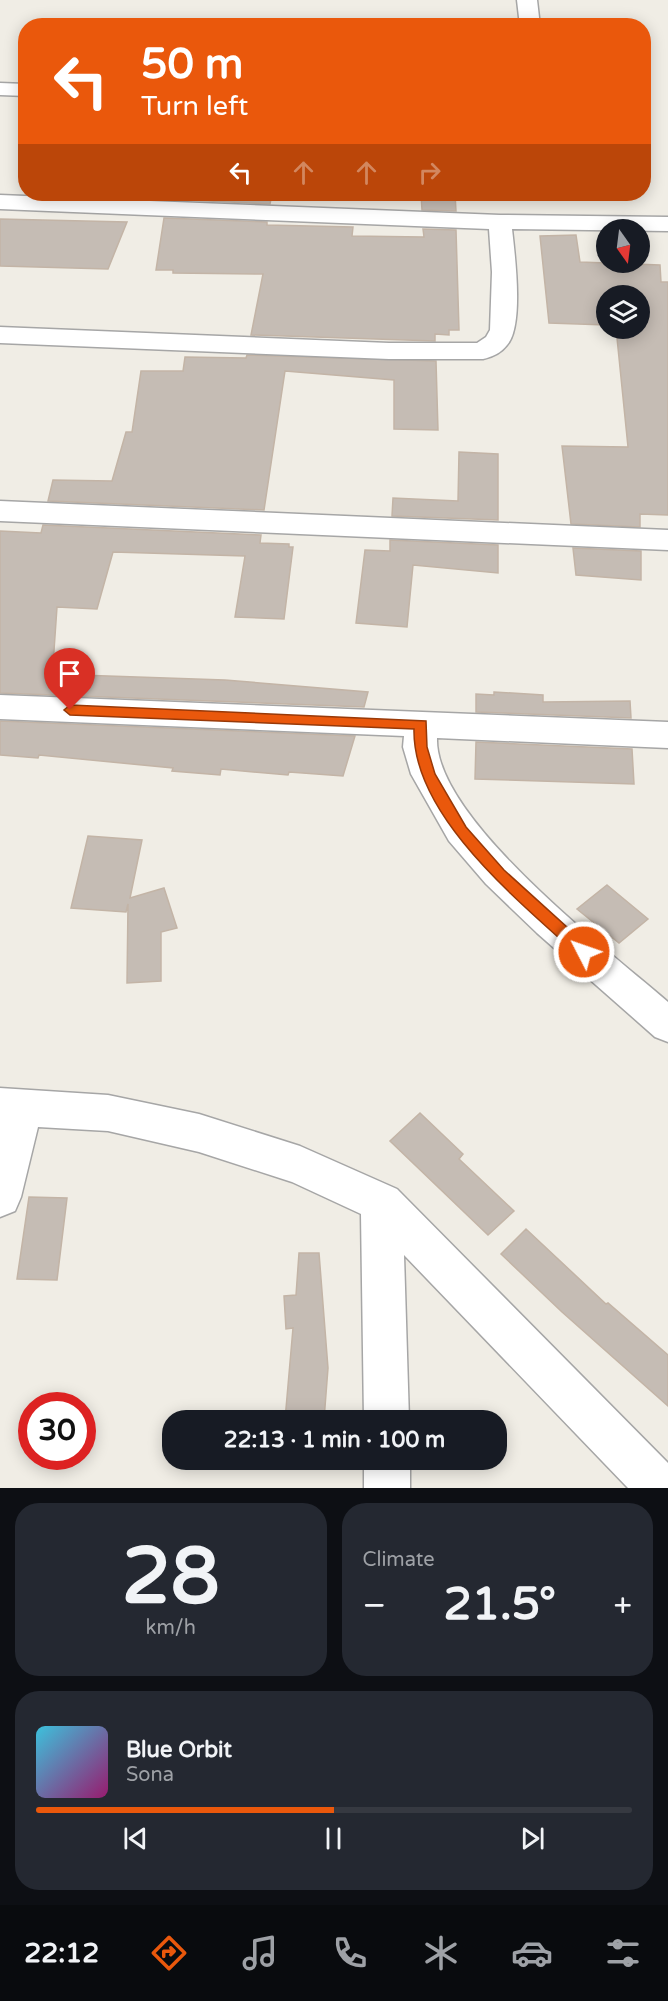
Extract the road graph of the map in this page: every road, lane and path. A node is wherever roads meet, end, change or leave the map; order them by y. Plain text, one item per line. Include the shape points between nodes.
1 (527, 0) edge
2 (529, 18) edge
3 (0, 89) edge
4 (18, 90) edge
5 (18, 200) edge
6 (95, 201) edge
7 (0, 202) edge
8 (500, 222) junction
9 (668, 224) edge
10 (0, 335) edge
11 (0, 511) edge
12 (668, 540) edge
13 (0, 707) edge
14 (421, 724) junction
15 (668, 735) edge
16 (668, 1025) edge
17 (12, 1107) edge
18 (0, 1197) edge
19 (382, 1203) junction
20 (386, 1410) edge
21 (387, 1470) edge
22 (387, 1488) edge
23 (660, 1488) edge

1 - 2 street
3 - 4 street
5 - 7 street
6 - 8 street
8 - 9 street
8 - 10 street via 503,330 497,342 483,351 389,351
11 - 12 street
13 - 14 street
14 - 15 street
14 - 16 street via 420,747 428,774 460,831 499,874
17 - 18 street
17 - 19 street via 108,1113 199,1133 300,1165
19 - 20 street
19 - 23 street
21 - 22 street

